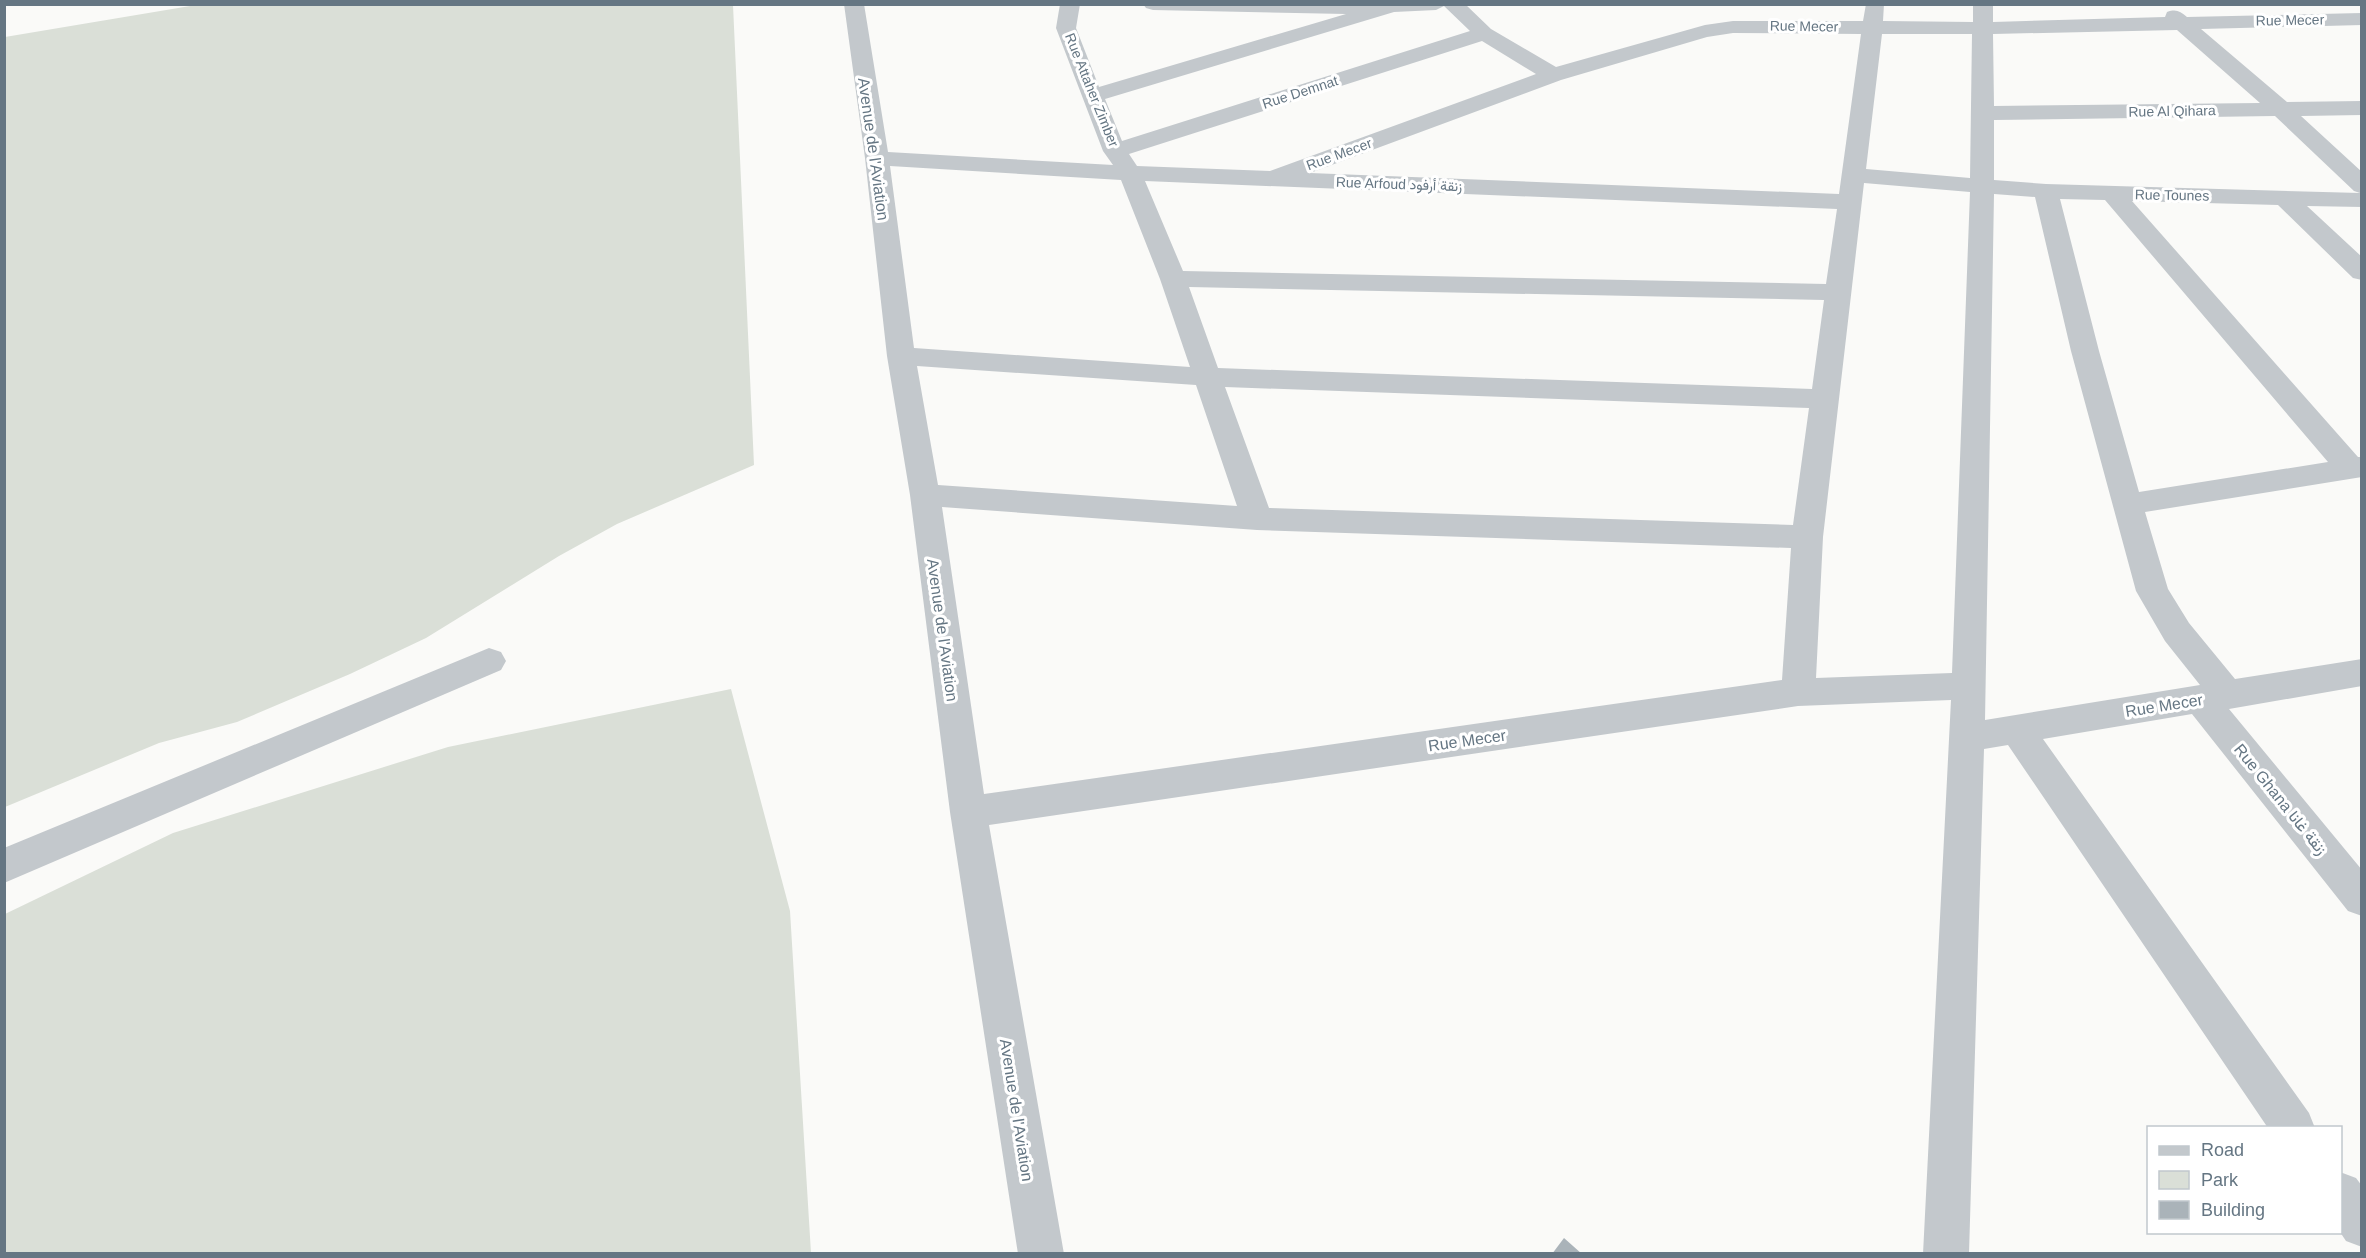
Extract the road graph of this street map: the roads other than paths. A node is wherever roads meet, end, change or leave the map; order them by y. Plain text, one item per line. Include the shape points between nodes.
1 (854, 4) edge
2 (1070, 4) edge
3 (1153, 4) edge
4 (1436, 4) edge
5 (1453, 4) edge
6 (2162, 4) edge
7 (2306, 4) edge
8 (1222, 5) edge
9 (1364, 6) edge
10 (1391, 7) junction
11 (1873, 16) edge
12 (1983, 16) edge
13 (2361, 19) edge
14 (2325, 20) junction
15 (2182, 23) junction
16 (1484, 33) junction
17 (1553, 75) junction
18 (1092, 96) junction
19 (2361, 108) edge
20 (2281, 109) junction
21 (1982, 113) junction
22 (1115, 151) junction
23 (877, 158) junction
24 (1130, 173) junction
25 (1852, 175) junction
26 (1272, 179) junction
27 (1982, 184) junction
28 (2361, 186) edge
29 (2046, 191) junction
30 (2113, 194) junction
31 (2285, 198) junction
32 (2361, 200) edge
33 (1849, 202) junction
34 (2361, 272) edge
35 (1173, 279) junction
36 (1839, 292) junction
37 (901, 356) junction
38 (1209, 377) junction
39 (1823, 399) junction
40 (2356, 468) edge
41 (925, 495) junction
42 (2130, 504) junction
43 (1257, 519) junction
44 (1807, 537) junction
45 (489, 661) dead end
46 (2361, 672) edge
47 (1968, 686) junction
48 (1798, 692) junction
49 (2214, 697) junction
50 (2017, 729) junction
51 (1967, 737) junction
52 (968, 812) junction
53 (4, 866) edge
54 (2361, 899) edge
55 (2293, 1126) edge
56 (2342, 1197) edge
57 (2361, 1225) edge
58 (1041, 1254) edge
59 (1946, 1254) edge

1 - 23 street, Avenue de l'Aviation
2 - 18 street, Rue Attaher Zimber via 1066,28
3 - 8 street
4 - 10 street
5 - 16 street
6 - 15 street
7 - 14 street
8 - 9 street
9 - 10 street
10 - 18 street
11 - 12 street, Rue Mecer
11 - 17 street, Rue Mecer via 1705,31
11 - 25 street
12 - 15 street, Rue Mecer
12 - 21 street
13 - 14 street, Rue Mecer
14 - 15 street, Rue Mecer
15 - 20 street
16 - 17 street
16 - 22 street, Rue Demnat
17 - 26 street, Rue Mecer
18 - 22 street, Rue Attaher Zimber
19 - 20 street, Rue Al Qihara
20 - 21 street, Rue Al Qihara
20 - 28 street
21 - 27 street
22 - 24 street, Rue Attaher Zimber
23 - 24 street, Rue Arfoud زنقة أرفود
23 - 37 street, Avenue de l'Aviation
24 - 26 street, Rue Arfoud زنقة أرفود
24 - 35 street, Rue Attaher Zimber
25 - 27 street
25 - 33 street
26 - 33 street, Rue Arfoud زنقة أرفود
27 - 29 street, Rue Tounes
27 - 47 street
29 - 30 street, Rue Tounes
29 - 42 street, Rue Ghana زنقة غانا via 2085,351
30 - 31 street, Rue Tounes
30 - 40 street
31 - 32 street, Rue Tounes
31 - 34 street
33 - 36 street
35 - 36 street
35 - 38 street, Rue Attaher Zimber
36 - 39 street
37 - 38 street
37 - 41 street, Avenue de l'Aviation
38 - 39 street
38 - 43 street, Rue Attaher Zimber
39 - 44 street
40 - 42 street
41 - 43 street
41 - 52 street, Avenue de l'Aviation
42 - 49 street, Rue Ghana زنقة غانا via 2152,591
43 - 44 street
44 - 48 street
45 - 53 street
46 - 49 street, Rue Mecer
47 - 48 street, Rue Mecer
47 - 51 street
48 - 52 street, Rue Mecer
49 - 50 street, Rue Mecer
49 - 54 street, Rue Ghana زنقة غانا
50 - 51 street, Rue Mecer
50 - 55 street
51 - 59 street
52 - 58 street, Avenue de l'Aviation
56 - 57 street

